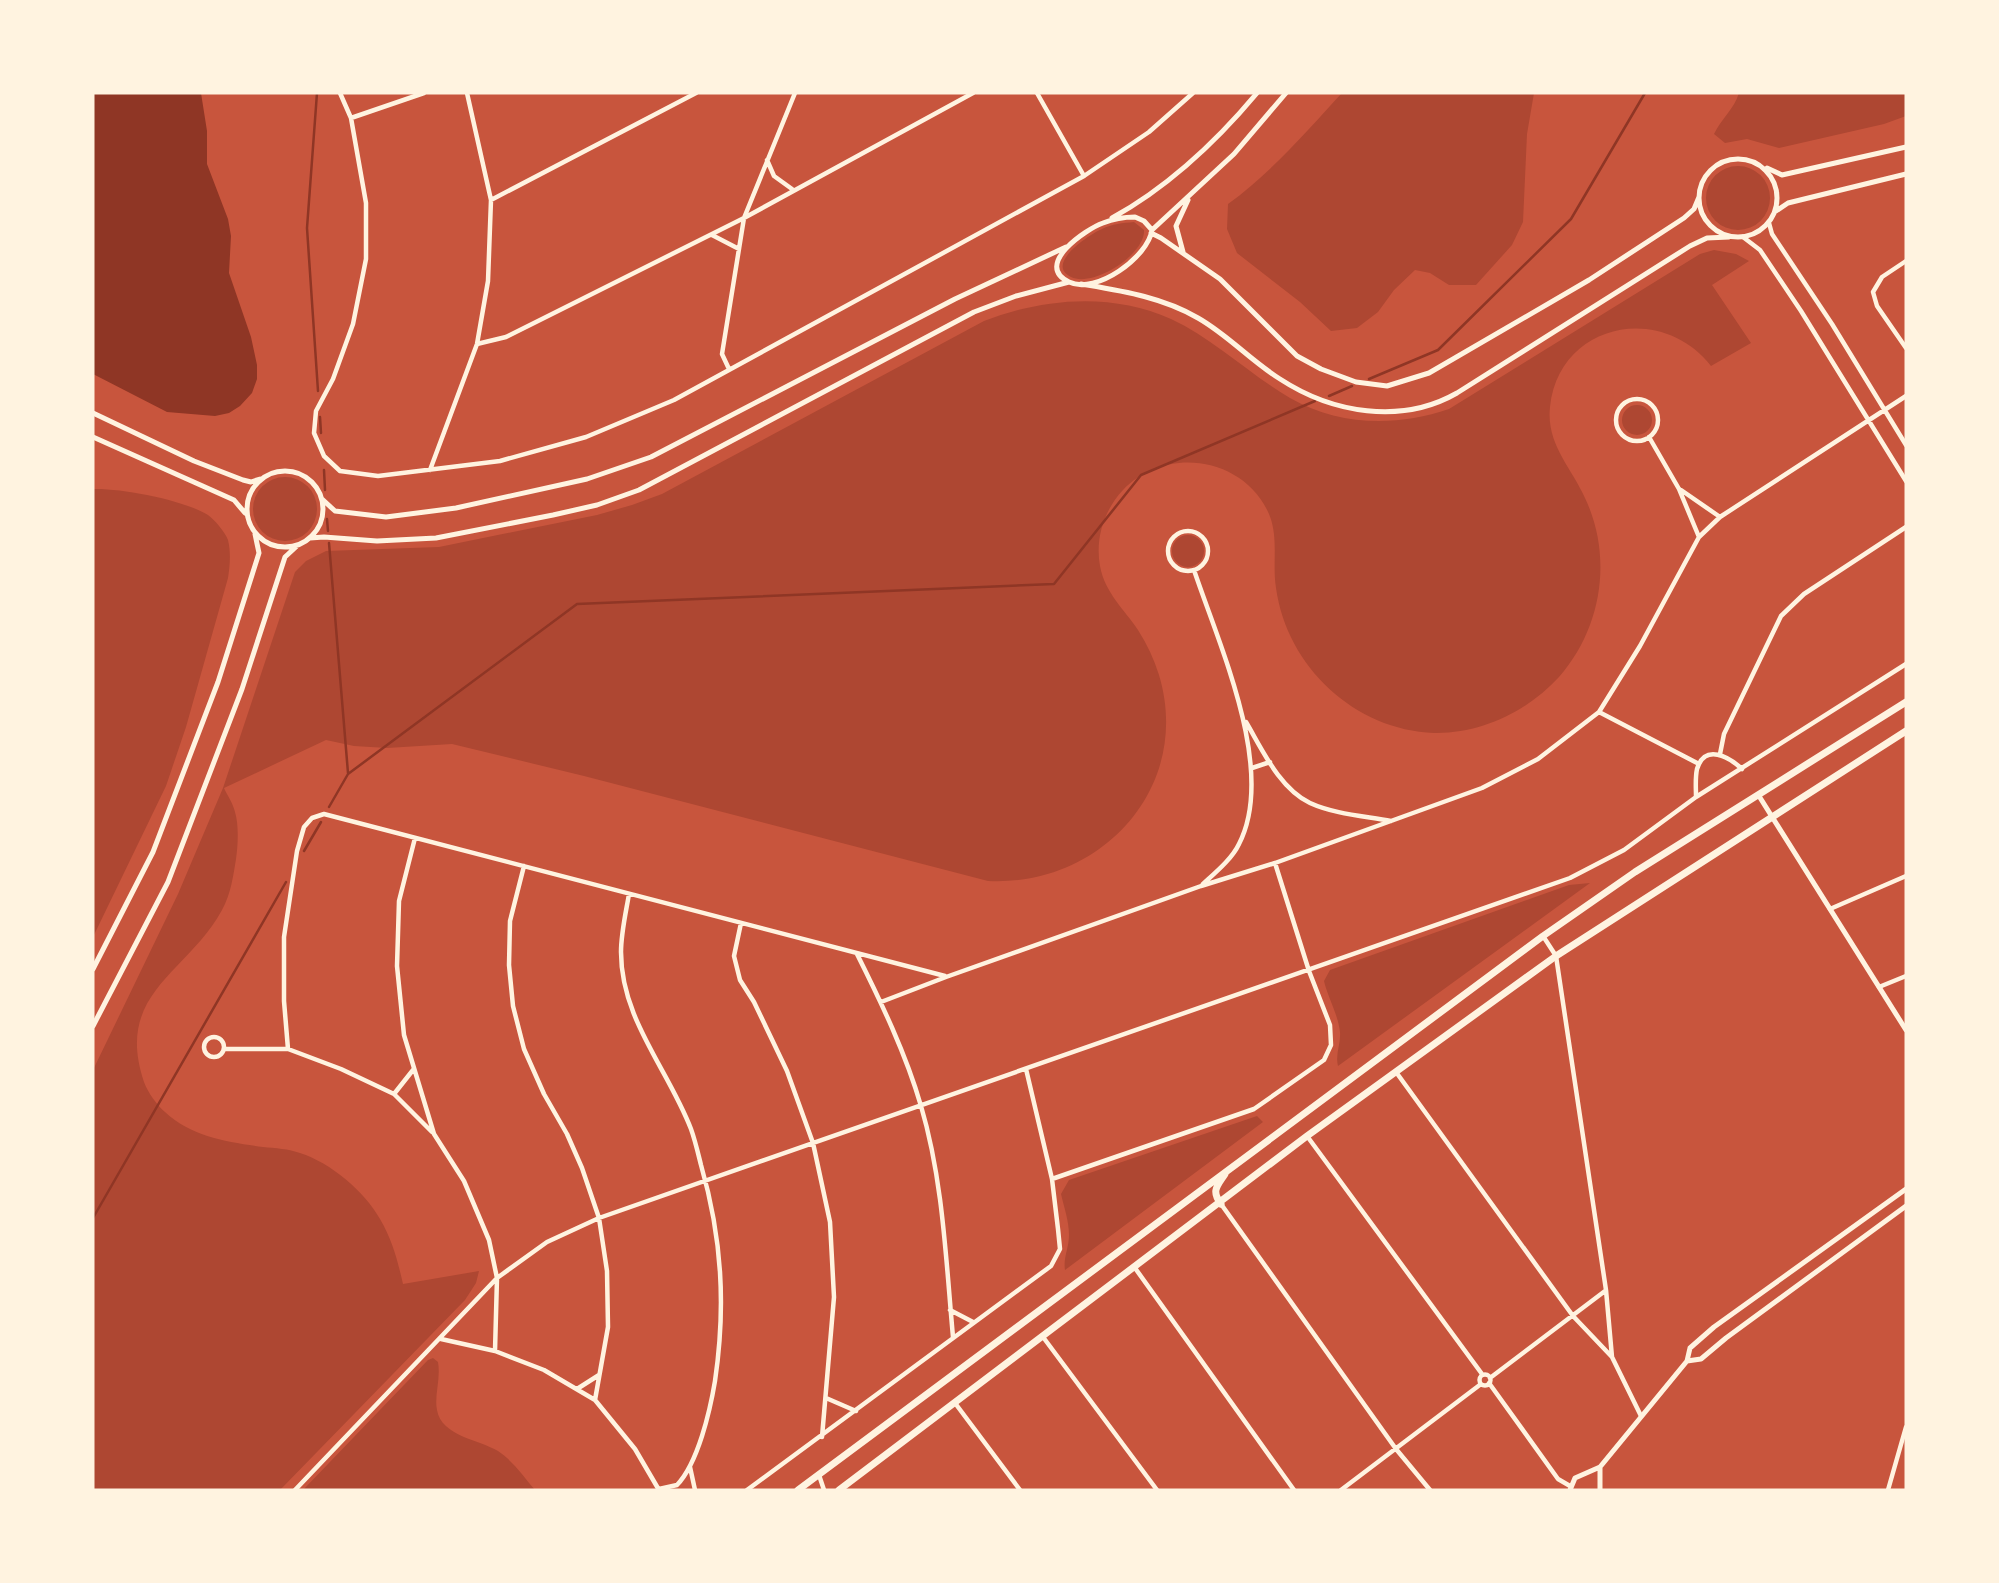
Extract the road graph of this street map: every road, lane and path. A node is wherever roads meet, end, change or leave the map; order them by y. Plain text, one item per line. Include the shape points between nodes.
1 (340, 93) edge
2 (424, 93) edge
3 (467, 93) edge
4 (696, 93) edge
5 (795, 93) edge
6 (973, 93) edge
7 (1037, 93) edge
8 (1193, 93) edge
9 (1257, 93) edge
10 (1286, 93) edge
11 (351, 118) junction
12 (1906, 147) edge
13 (767, 160) junction
14 (1762, 167) junction
15 (1906, 174) edge
16 (1084, 176) junction
17 (793, 189) junction
18 (1191, 194) junction
19 (1699, 197) junction
20 (491, 201) junction
21 (1776, 211) junction
22 (744, 218) junction
23 (1102, 223) junction
24 (1769, 223) junction
25 (1152, 231) junction
26 (712, 234) junction
27 (1729, 237) junction
28 (1743, 237) junction
29 (1066, 247) junction
30 (739, 249) junction
31 (1183, 252) junction
32 (1906, 261) edge
33 (1069, 282) junction
34 (1081, 284) junction
35 (477, 344) junction
36 (1906, 348) edge
37 (729, 369) junction
38 (1906, 396) edge
39 (1884, 410) junction
40 (93, 413) edge
41 (1868, 421) junction
42 (93, 437) edge
43 (1649, 437) junction
44 (1906, 445) edge
45 (430, 470) junction
46 (260, 480) junction
47 (1906, 481) edge
48 (1679, 489) junction
49 (322, 499) junction
50 (246, 515) junction
51 (1720, 517) junction
52 (1906, 527) edge
53 (256, 534) junction
54 (1699, 537) junction
55 (310, 538) junction
56 (298, 545) junction
57 (1195, 570) junction
58 (1906, 664) edge
59 (1906, 702) edge
60 (1599, 712) junction
61 (1244, 718) junction
62 (1906, 731) edge
63 (1720, 754) junction
64 (1270, 762) junction
65 (1699, 764) junction
66 (1252, 768) junction
67 (1742, 769) junction
68 (1759, 796) junction
69 (1696, 797) junction
70 (1772, 817) junction
71 (1391, 821) junction
72 (415, 838) junction
73 (1275, 863) junction
74 (524, 866) junction
75 (1906, 876) edge
76 (1201, 886) junction
77 (629, 894) junction
78 (1830, 909) junction
79 (741, 923) junction
80 (1543, 936) junction
81 (857, 953) junction
82 (1556, 956) junction
83 (93, 969) edge
84 (1309, 971) junction
85 (946, 976) junction
86 (1906, 976) edge
87 (1879, 987) junction
88 (881, 1002) junction
89 (93, 1026) edge
90 (1906, 1030) edge
91 (288, 1048) junction
92 (224, 1049) junction
93 (1027, 1069) junction
94 (413, 1070) junction
95 (1396, 1071) junction
96 (394, 1094) junction
97 (921, 1106) junction
98 (434, 1134) junction
99 (1307, 1136) junction
100 (814, 1143) junction
101 (1229, 1168) junction
102 (1052, 1179) junction
103 (706, 1181) junction
104 (1906, 1189) edge
105 (1221, 1204) junction
106 (1906, 1206) edge
107 (599, 1218) junction
108 (1135, 1268) junction
109 (497, 1278) junction
110 (1606, 1290) junction
111 (950, 1310) junction
112 (1573, 1316) junction
113 (974, 1322) junction
114 (953, 1337) junction
115 (1043, 1337) junction
116 (440, 1339) junction
117 (495, 1351) junction
118 (1612, 1357) junction
119 (1687, 1361) junction
120 (1482, 1374) junction
121 (600, 1375) junction
122 (1490, 1381) junction
123 (1482, 1384) junction
124 (576, 1389) junction
125 (826, 1398) junction
126 (595, 1400) junction
127 (955, 1403) junction
128 (856, 1411) junction
129 (1641, 1416) junction
130 (1906, 1427) edge
131 (822, 1437) junction
132 (1396, 1449) junction
133 (690, 1466) junction
134 (1600, 1467) junction
135 (819, 1475) junction
136 (1585, 1475) junction
137 (1018, 1488) edge
138 (1570, 1488) edge
139 (1601, 1489) edge
140 (295, 1490) edge
141 (659, 1490) edge
142 (695, 1490) edge
143 (747, 1490) edge
144 (798, 1490) edge
145 (824, 1490) edge
146 (839, 1490) edge
147 (1012, 1490) edge
148 (1157, 1490) edge
149 (1294, 1490) edge
150 (1341, 1490) edge
151 (1430, 1490) edge
152 (1888, 1490) edge

1 - 11 street
2 - 11 street
3 - 20 street
4 - 20 street
5 - 13 street
6 - 17 street
7 - 16 street
8 - 16 street via 1149,132
9 - 23 street via 1154,193
10 - 18 street via 1234,154
11 - 45 street via 366,204 366,259 353,324 316,411 314,433 324,456 340,471 379,476
12 - 14 street via 1783,175
13 - 17 street via 774,176
13 - 22 street
14 - 19 street via 1740,158 1716,165 1701,185
14 - 21 street via 1776,187
15 - 21 street via 1788,203
16 - 37 street
17 - 22 street
18 - 25 street
18 - 31 street via 1176,226
19 - 27 street via 1707,222
19 - 31 street via 1684,218 1589,280 1429,373 1387,386 1356,382 1297,356 1220,279
20 - 35 street via 488,281
21 - 24 street
22 - 26 street
22 - 30 street
23 - 25 street via 1135,217
23 - 29 street
24 - 28 street
24 - 39 street
25 - 31 street
25 - 34 street via 1147,244 1126,267
26 - 30 street
26 - 35 street via 506,337
27 - 28 street
27 - 34 street via 1707,238 1689,246 1457,393 1406,411 1359,411 1308,393 1171,304
28 - 41 street via 1760,250
29 - 33 street via 1057,264 1060,275
29 - 49 street via 955,299 651,457 612,471 456,508 386,517 335,511
30 - 37 street via 722,354
32 - 36 street via 1882,277 1874,292 1877,306
33 - 34 street
33 - 55 street via 974,312 639,490 597,505 436,538
35 - 45 street
37 - 45 street via 674,400 586,437 500,461
38 - 39 street
39 - 41 street
39 - 44 street
40 - 46 street via 219,471 251,482
41 - 47 street
41 - 51 street
42 - 50 street via 234,500
43 - 43 street via 1658,422 1656,410 1641,399 1624,404 1617,415 1621,432 1631,439
43 - 48 street
46 - 49 street via 272,473 297,473 316,487
46 - 50 street via 252,489
48 - 51 street
48 - 54 street
49 - 55 street via 323,512
50 - 53 street
51 - 54 street
52 - 63 street via 1804,594 1781,615 1724,733
53 - 56 street via 272,545
53 - 83 street via 259,553 218,682 153,852
54 - 60 street
55 - 56 street
56 - 89 street via 285,557 242,689 168,882
57 - 57 street via 1205,562 1208,548 1196,533 1183,532 1172,539 1169,557 1182,570
57 - 61 street
58 - 67 street
59 - 68 main road
60 - 65 street
60 - 71 street via 1538,759 1482,788
61 - 64 street
61 - 66 street
62 - 70 main road
63 - 65 street
63 - 67 street
64 - 66 street
64 - 71 street via 1287,785 1309,803
65 - 69 street
66 - 76 street via 1253,799 1239,845
67 - 69 street
68 - 70 street
68 - 80 main road via 1635,872
69 - 84 street via 1624,850 1570,878
70 - 78 street
70 - 82 main road
71 - 73 street
72 - 74 street
72 - 91 street via 324,814 304,827 284,937
72 - 94 street via 399,901 397,966 404,1035
73 - 76 street
73 - 84 street
74 - 77 street
74 - 107 street via 510,921 513,1006 524,1049 567,1134
75 - 78 street
76 - 85 street
77 - 79 street
77 - 103 street via 621,952 627,995 640,1032 691,1129
78 - 87 street
79 - 81 street
79 - 100 street via 734,956 740,980 787,1071
80 - 82 street
80 - 101 main road
81 - 85 street
81 - 88 street
82 - 95 main road
82 - 110 street
84 - 93 street
84 - 102 street via 1330,1025 1331,1045 1324,1060 1254,1109
85 - 88 street
86 - 87 street
87 - 90 street
88 - 97 street
91 - 92 street
91 - 96 street
92 - 92 street via 219,1038 204,1043 211,1057 218,1057
93 - 97 street
93 - 102 street
94 - 96 street
94 - 98 street
95 - 99 main road
95 - 112 street
96 - 98 street
97 - 100 street
97 - 111 street via 939,1187
98 - 109 street via 464,1181 489,1240
99 - 105 main road
99 - 120 street
100 - 103 street
100 - 125 street via 830,1222 833,1284
101 - 105 main road via 1215,1189
101 - 135 main road
102 - 113 street via 1060,1249 1051,1266
103 - 107 street
103 - 133 street via 717,1232 723,1299 712,1401
104 - 119 street via 1714,1327 1690,1348
105 - 108 main road
105 - 132 street
106 - 119 street via 1701,1359
107 - 109 street via 547,1242
107 - 121 street via 607,1271 608,1327
108 - 115 main road
108 - 149 street
109 - 116 street
109 - 117 street
110 - 112 street
110 - 118 street
111 - 113 street
111 - 114 street
112 - 118 street
112 - 122 street
113 - 114 street
114 - 128 street
115 - 127 main road
115 - 148 street
116 - 117 street
116 - 140 street
117 - 124 street via 544,1370
118 - 129 street
119 - 129 street
120 - 122 street
120 - 123 street
121 - 124 street
121 - 126 street
122 - 123 street
122 - 138 street via 1558,1479
123 - 132 street
124 - 126 street
125 - 128 street
125 - 131 street
126 - 141 street via 635,1449
127 - 137 street
127 - 146 main road
128 - 131 street
129 - 134 street
130 - 152 street
131 - 143 street
132 - 150 street
132 - 151 street
133 - 141 street via 677,1485
133 - 142 street
134 - 136 street
134 - 139 street
135 - 144 main road
135 - 145 street
136 - 138 street via 1576,1478
136 - 139 street via 1594,1478
137 - 147 street

